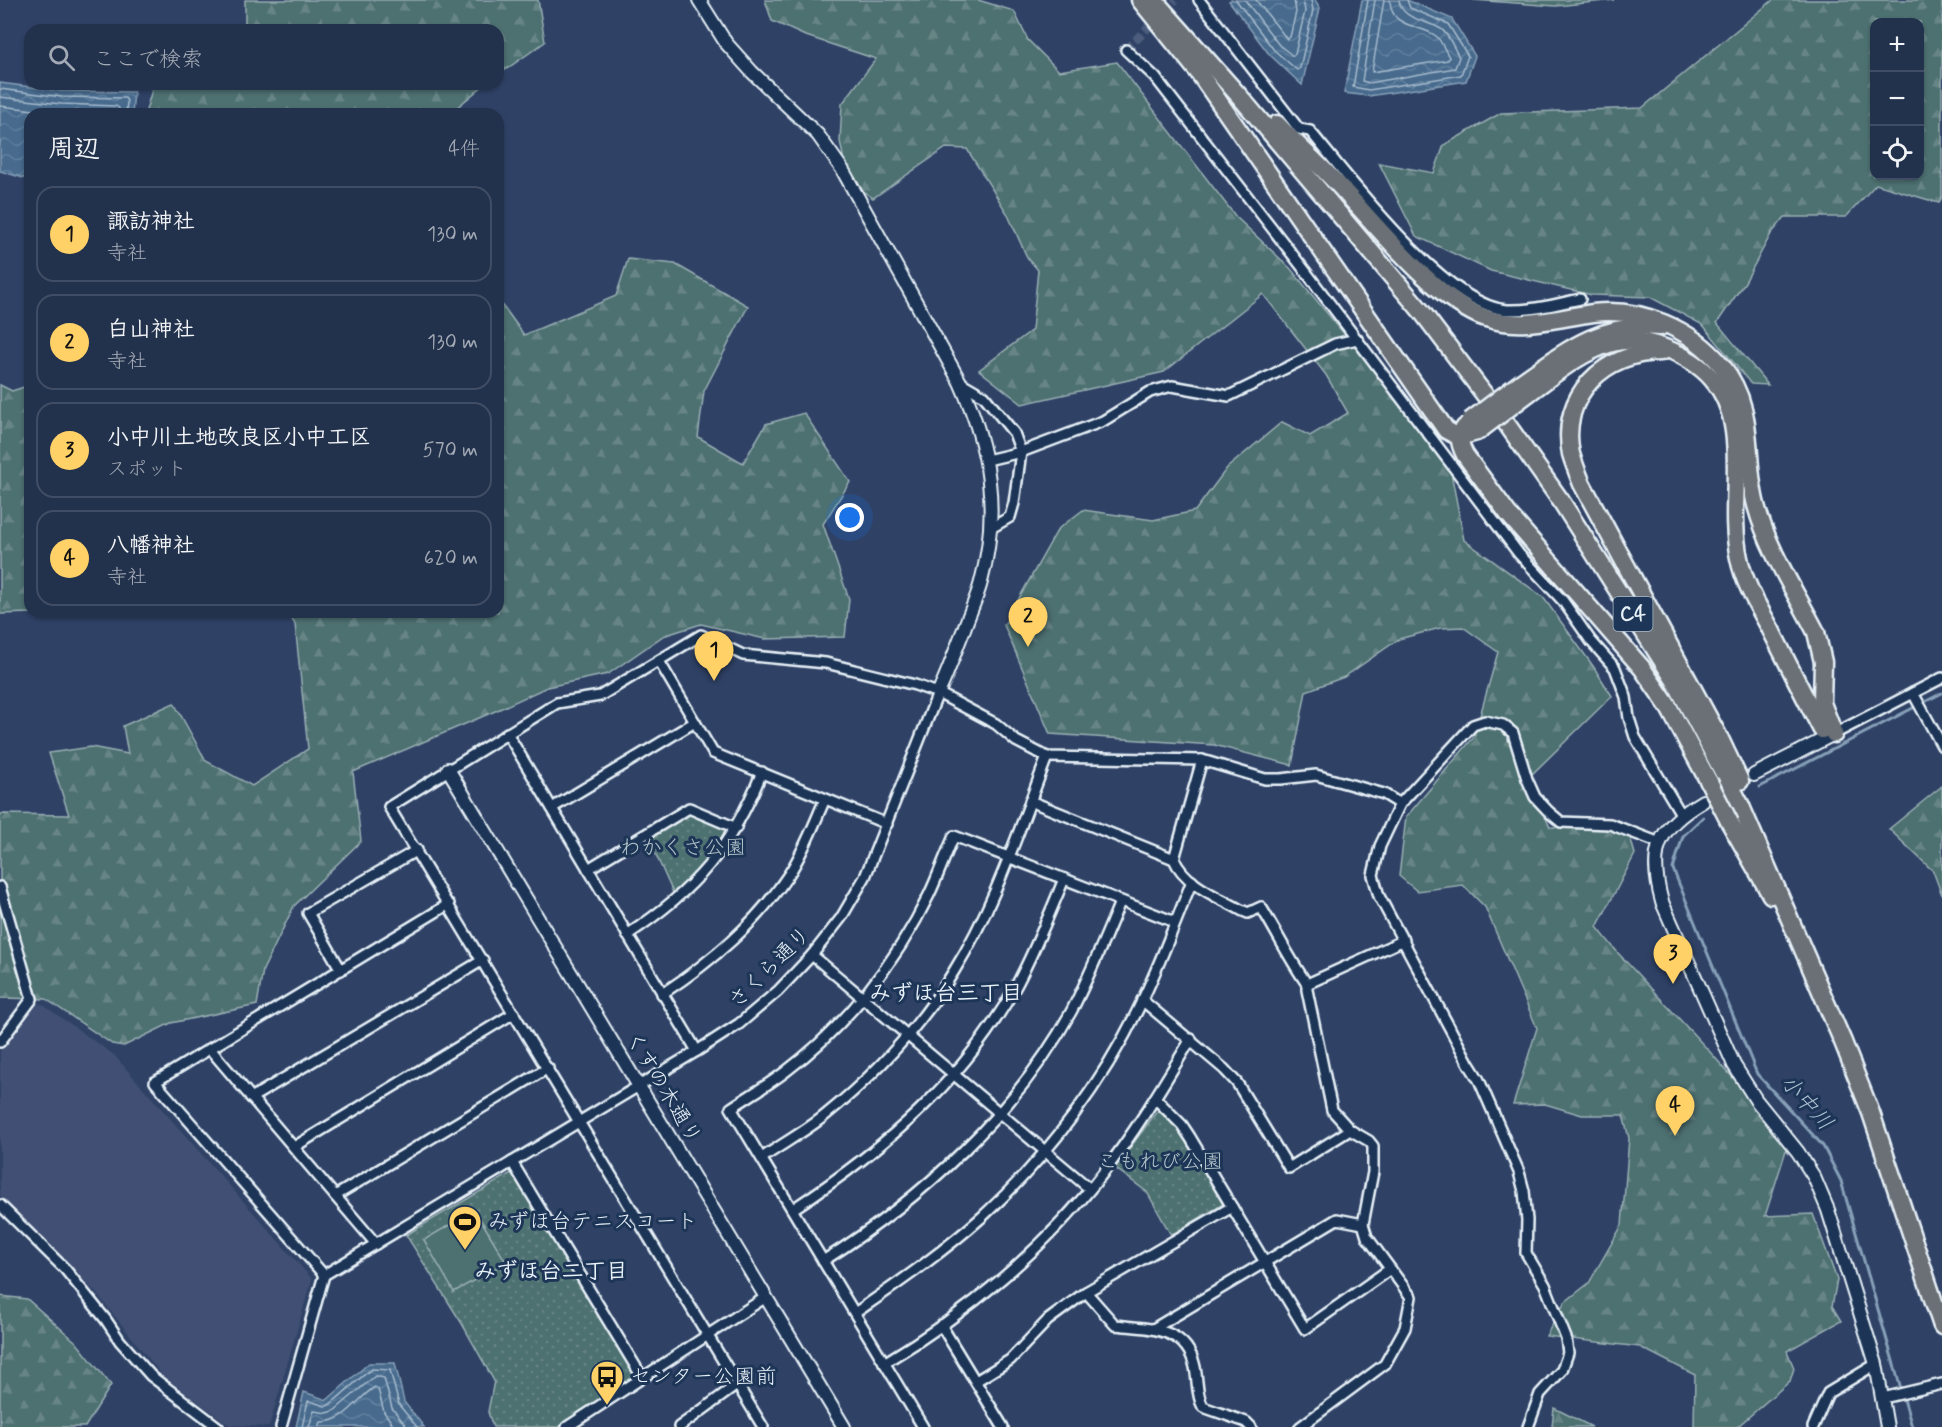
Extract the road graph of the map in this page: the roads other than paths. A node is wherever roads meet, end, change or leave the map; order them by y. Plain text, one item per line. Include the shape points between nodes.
1 (699, 0) edge
2 (1140, 0) edge
3 (1154, 0) edge
4 (1161, 0) edge
5 (1199, 0) edge
6 (1126, 50) dead end
7 (1246, 94) junction
8 (1580, 299) dead end
9 (1681, 332) junction
10 (1357, 339) junction
11 (1677, 353) junction
12 (960, 382) junction
13 (1527, 386) junction
14 (1460, 437) junction
15 (1021, 452) junction
16 (987, 459) junction
17 (991, 528) junction
18 (659, 661) junction
19 (1942, 678) edge
20 (938, 693) junction
21 (1914, 696) junction
22 (695, 722) junction
23 (507, 734) junction
24 (1830, 736) junction
25 (1942, 746) edge
26 (1047, 757) junction
27 (1202, 760) junction
28 (448, 769) junction
29 (762, 772) junction
30 (1754, 775) dead end
31 (825, 799) junction
32 (1030, 801) junction
33 (1703, 801) dead end
34 (1749, 801) junction
35 (1400, 804) junction
36 (552, 808) junction
37 (1681, 814) junction
38 (887, 824) junction
39 (736, 828) junction
40 (1660, 843) junction
41 (417, 850) junction
42 (1009, 857) junction
43 (1174, 859) junction
44 (588, 869) junction
45 (1064, 879) junction
46 (1192, 881) junction
47 (0, 887) edge
48 (1120, 902) junction
49 (449, 904) junction
50 (1175, 922) junction
51 (627, 935) junction
52 (1404, 940) junction
53 (1804, 953) junction
54 (812, 955) junction
55 (483, 960) junction
56 (341, 970) junction
57 (1307, 984) junction
58 (662, 994) junction
59 (862, 998) junction
60 (1142, 1000) junction
61 (514, 1012) junction
62 (908, 1036) junction
63 (1191, 1040) junction
64 (0, 1042) edge
65 (210, 1049) junction
66 (697, 1051) junction
67 (548, 1068) junction
68 (953, 1074) junction
69 (639, 1085) junction
70 (251, 1098) junction
71 (1155, 1098) junction
72 (999, 1113) junction
73 (579, 1121) junction
74 (1350, 1130) junction
75 (294, 1147) junction
76 (1044, 1151) junction
77 (762, 1158) junction
78 (512, 1162) junction
79 (1090, 1189) junction
80 (335, 1196) junction
81 (0, 1204) edge
82 (1232, 1208) junction
83 (793, 1209) junction
84 (1363, 1224) junction
85 (376, 1244) junction
86 (823, 1261) junction
87 (1266, 1263) junction
88 (1390, 1269) junction
89 (324, 1275) junction
90 (1086, 1292) junction
91 (766, 1297) junction
92 (1942, 1305) edge
93 (855, 1313) junction
94 (941, 1325) junction
95 (1942, 1326) edge
96 (1154, 1329) junction
97 (707, 1334) junction
98 (884, 1363) junction
99 (1876, 1364) junction
100 (642, 1377) junction
101 (976, 1381) junction
102 (738, 1384) junction
103 (1942, 1384) edge
104 (1883, 1398) junction
105 (218, 1427) edge
106 (281, 1427) edge
107 (567, 1427) edge
108 (678, 1427) edge
109 (763, 1427) edge
110 (844, 1427) edge
111 (923, 1427) edge
112 (1003, 1427) edge
113 (1251, 1427) edge
114 (1300, 1427) edge
115 (1528, 1427) edge
116 (1813, 1427) edge
117 (1887, 1427) edge

1 - 12 street via 726,43 818,135 842,169
2 - 14 highway via 1199,73 1446,430
3 - 53 highway, C4 via 1422,312 1561,501 1675,681 1740,804
4 - 7 highway, C4
5 - 8 street via 1299,129 1310,131 1365,197 1444,279 1478,302 1506,310
6 - 10 street via 1155,77
7 - 9 highway via 1428,279 1466,309 1485,318 1528,324 1627,312
7 - 34 highway, C4 via 1428,309 1550,471 1624,583
9 - 13 highway via 1646,326 1602,333 1571,348
9 - 24 highway via 1712,354 1743,403 1756,503 1769,540 1816,632 1824,662 1822,703
10 - 15 street via 1335,344 1229,396 1172,387 1150,392 1103,421
10 - 37 street via 1519,554 1563,601 1615,668 1635,736
11 - 13 highway via 1646,342 1615,342
11 - 24 highway via 1704,370 1725,398 1734,431 1734,517 1739,560 1754,597
11 - 34 highway via 1632,354 1591,379 1575,406 1571,452 1582,484 1720,739
12 - 15 street via 984,396 1014,433
12 - 16 street
13 - 14 highway, bridge
14 - 53 highway, bridge via 1465,455 1509,515 1642,668 1668,706
15 - 16 street
15 - 17 street via 1010,517
16 - 17 street
17 - 20 street via 981,584
18 - 20 street via 700,635 743,655 826,663
18 - 22 street
18 - 23 street via 600,696 557,703
19 - 21 street
20 - 26 street
20 - 38 street, さくら通り
21 - 24 street
21 - 25 street
22 - 29 street via 713,753
22 - 36 street
23 - 28 street
23 - 36 street
24 - 30 street
26 - 27 street
26 - 32 street
27 - 35 street via 1265,779 1316,775 1384,794
27 - 43 street
28 - 41 street via 389,807
28 - 69 street, くすの木通り
29 - 31 street
29 - 39 street
31 - 38 street
31 - 58 street via 790,872 761,911 723,950
32 - 42 street
32 - 43 street
33 - 37 street
34 - 92 highway, C4 via 1866,1074
35 - 40 street via 1473,725 1485,721 1503,725 1513,733 1535,797 1561,822 1610,824
35 - 52 street via 1380,846 1373,875 1379,896
36 - 44 street
37 - 40 street
38 - 54 street, さくら通り via 860,885
39 - 44 street via 689,808
39 - 51 street via 698,880 670,906
40 - 99 street via 1656,861 1662,902 1734,1065 1814,1177 1840,1245
41 - 49 street
41 - 56 street via 308,914
42 - 45 street
42 - 59 street via 954,836 928,896 895,954
42 - 62 street via 982,920 954,971
43 - 46 street via 1177,868
44 - 51 street
45 - 48 street
45 - 68 street via 1016,986
46 - 50 street
46 - 57 street via 1248,913 1261,907
47 - 64 street via 32,999
48 - 50 street
48 - 72 street via 1072,1010
49 - 55 street
49 - 56 street
50 - 60 street
51 - 58 street
52 - 57 street
52 - 115 street via 1479,1080 1519,1172 1526,1210 1527,1253 1545,1285 1566,1338 1568,1353 1562,1370 1540,1394
53 - 95 highway, C4 via 1871,1113
54 - 59 street
54 - 66 street, さくら通り via 739,1024
55 - 61 street
55 - 70 street
56 - 65 street
57 - 74 street via 1332,1110
58 - 66 street
59 - 62 street
59 - 77 street via 786,1072 731,1108
60 - 63 street
60 - 76 street via 1094,1084
61 - 67 street
61 - 75 street
62 - 68 street
62 - 77 street via 822,1117
63 - 71 street
63 - 74 street via 1237,1083 1289,1168
65 - 70 street
65 - 89 street via 155,1082
66 - 69 street, さくら通り
67 - 73 street
67 - 80 street
68 - 72 street
68 - 83 street via 924,1107 869,1156
69 - 73 street, さくら通り
69 - 91 street, くすの木通り
70 - 75 street
71 - 79 street
71 - 82 street via 1182,1125
72 - 76 street
72 - 86 street via 932,1181 862,1237
73 - 78 street, さくら通り
73 - 97 street
74 - 84 street via 1373,1146 1374,1172
75 - 80 street
76 - 79 street
76 - 93 street via 981,1218
77 - 83 street
78 - 85 street, さくら通り
78 - 100 street
79 - 94 street via 1008,1273
80 - 85 street
81 - 105 street via 65,1269 151,1376
82 - 87 street
82 - 90 street
83 - 86 street
84 - 87 street via 1337,1219
84 - 88 street via 1367,1237
85 - 89 street, さくら通り
86 - 93 street
87 - 88 street via 1305,1329
87 - 96 street
88 - 114 street via 1411,1297 1405,1328 1385,1364
89 - 106 street
90 - 96 street via 1115,1326
90 - 101 street via 1048,1320 1010,1360
91 - 97 street
91 - 110 street, くすの木通り
93 - 98 street
94 - 98 street
94 - 101 street
96 - 113 street via 1175,1335 1184,1343 1195,1364 1197,1397 1203,1407
97 - 100 street
97 - 102 street
98 - 111 street
99 - 104 street
99 - 116 street via 1828,1393
100 - 107 street
101 - 112 street
102 - 108 street
102 - 109 street
103 - 104 street
104 - 117 street

